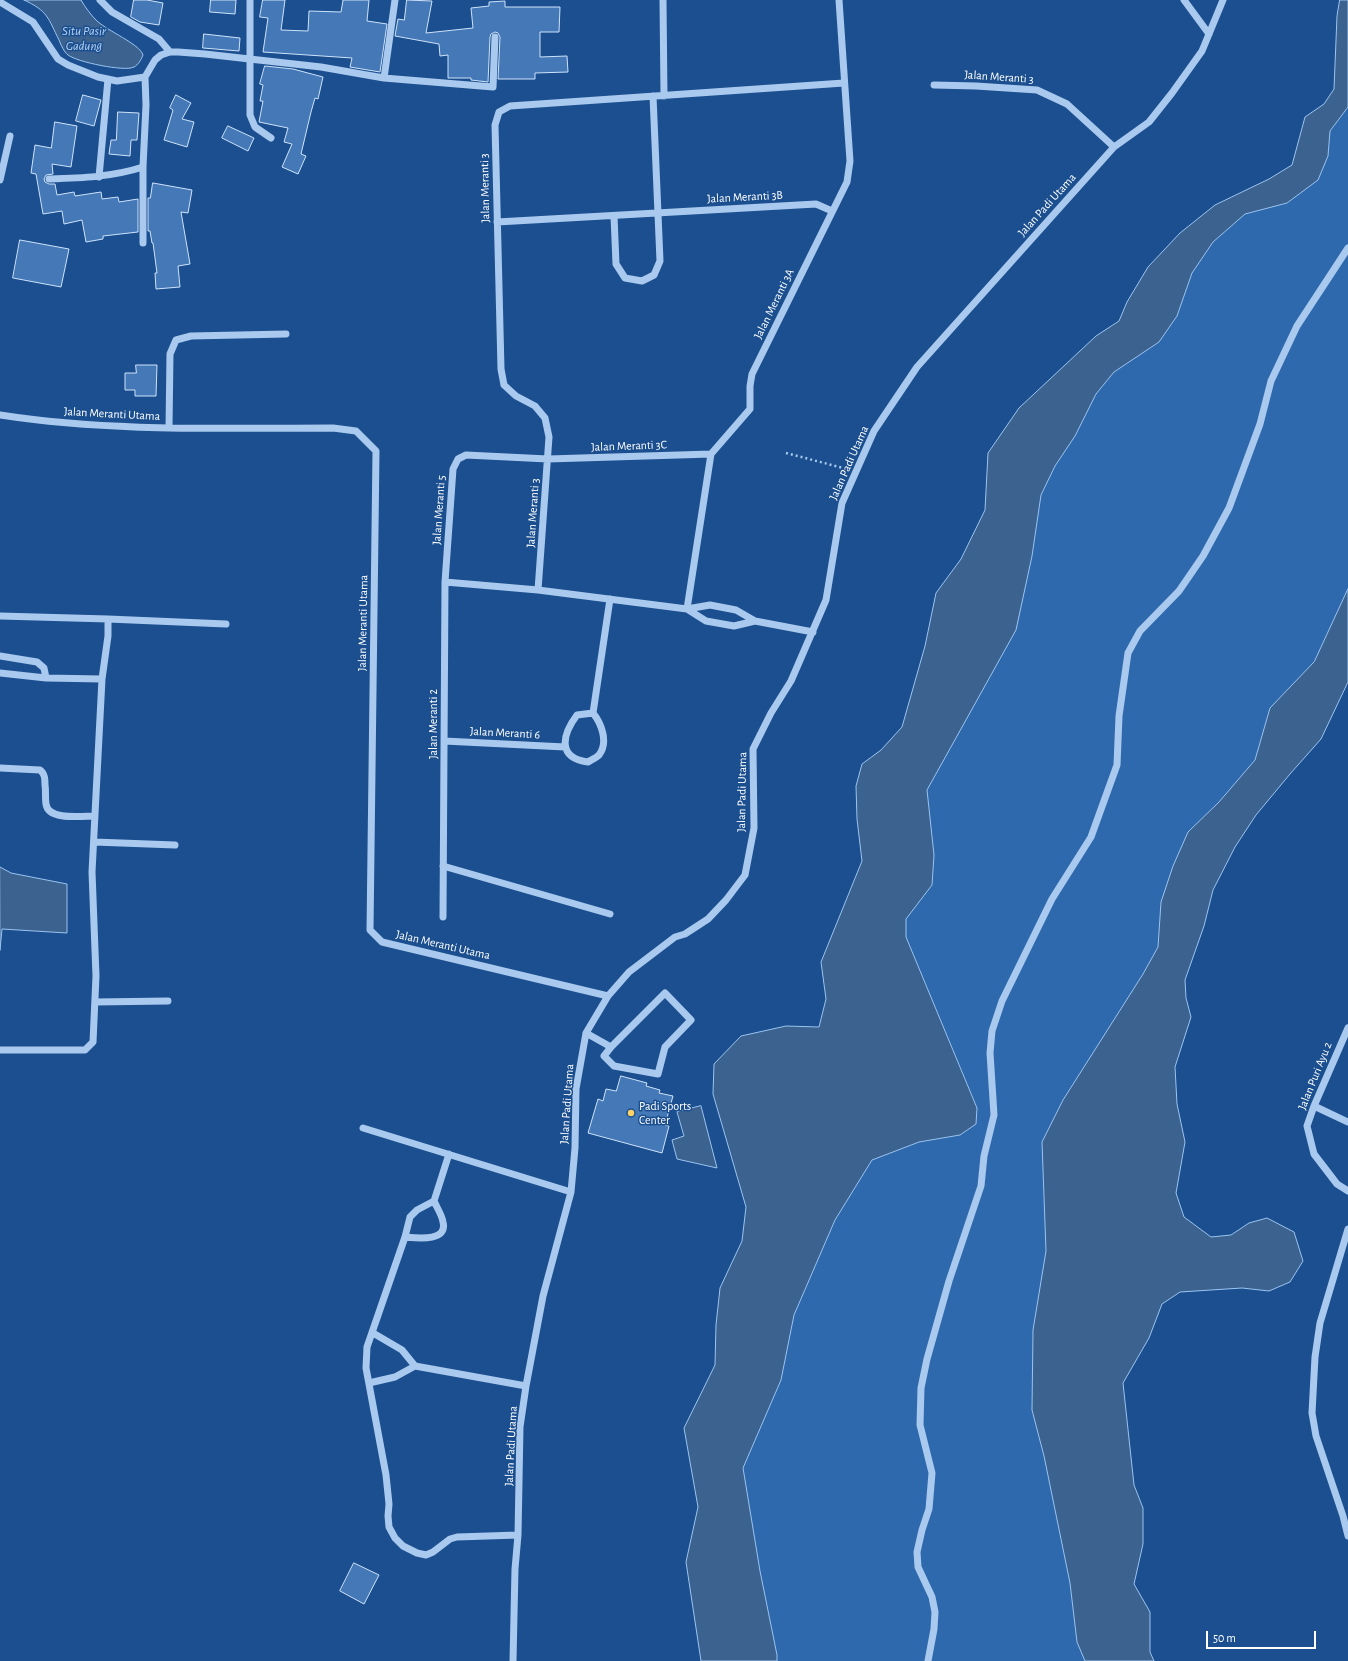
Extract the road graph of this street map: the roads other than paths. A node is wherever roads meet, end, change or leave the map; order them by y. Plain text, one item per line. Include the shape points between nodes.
1 (100, 0) edge
2 (250, 0) edge
3 (395, 0) edge
4 (663, 0) edge
5 (839, 0) edge
6 (1184, 0) edge
7 (1223, 0) edge
8 (0, 2) edge
9 (1209, 34) junction
10 (495, 37) dead end
11 (170, 52) junction
12 (249, 59) junction
13 (145, 77) junction
14 (384, 78) junction
15 (108, 79) junction
16 (844, 83) junction
17 (934, 85) dead end
18 (653, 96) junction
19 (664, 96) junction
20 (10, 136) dead end
21 (271, 138) dead end
22 (1114, 147) junction
23 (143, 167) junction
24 (99, 177) junction
25 (49, 179) dead end
26 (0, 180) edge
27 (832, 211) junction
28 (658, 213) junction
29 (614, 216) junction
30 (497, 222) junction
31 (143, 243) dead end
32 (1348, 248) edge
33 (286, 334) dead end
34 (0, 416) edge
35 (169, 428) junction
36 (711, 454) junction
37 (548, 459) junction
38 (445, 582) junction
39 (538, 590) junction
40 (610, 599) junction
41 (687, 609) junction
42 (0, 616) edge
43 (108, 620) junction
44 (755, 621) junction
45 (226, 624) dead end
46 (813, 632) junction
47 (0, 656) edge
48 (0, 673) edge
49 (46, 678) junction
50 (102, 679) junction
51 (593, 712) junction
52 (444, 741) junction
53 (565, 747) junction
54 (0, 768) edge
55 (95, 816) junction
56 (94, 842) junction
57 (176, 845) dead end
58 (443, 866) junction
59 (610, 914) dead end
60 (443, 917) dead end
61 (608, 996) junction
62 (168, 1001) dead end
63 (95, 1002) junction
64 (1348, 1028) edge
65 (586, 1033) junction
66 (611, 1047) junction
67 (0, 1050) edge
68 (1314, 1106) junction
69 (1348, 1122) edge
70 (363, 1128) dead end
71 (449, 1154) junction
72 (1348, 1191) edge
73 (571, 1192) junction
74 (434, 1201) junction
75 (1348, 1229) edge
76 (406, 1237) junction
77 (373, 1333) junction
78 (415, 1366) junction
79 (369, 1383) junction
80 (526, 1386) junction
81 (518, 1535) junction
82 (1348, 1536) edge
83 (513, 1661) edge
84 (928, 1661) edge

1 - 11 street via 112,12 159,39
2 - 12 street
3 - 14 street
4 - 19 street
5 - 16 street, Jalan Meranti 3A
6 - 9 street
7 - 9 street, Jalan Padi Utama
8 - 15 street via 33,22 58,59 80,71
9 - 22 street, Jalan Padi Utama via 1202,51 1149,122
10 - 14 street via 493,87
11 - 12 street
11 - 13 street via 155,60
12 - 14 street via 321,67
12 - 21 street via 250,115 255,127
13 - 15 street
13 - 23 street
15 - 24 street
16 - 19 street, Jalan Meranti 3
16 - 27 street, Jalan Meranti 3A via 850,160 847,182
17 - 22 street, Jalan Meranti 3 via 1038,90 1067,104
18 - 19 street, Jalan Meranti 3
18 - 28 street
18 - 30 street, Jalan Meranti 3 via 510,106 499,112 495,125
20 - 26 street
22 - 46 street, Jalan Padi Utama via 917,367 874,431 842,503 826,600
23 - 24 street
23 - 31 street
24 - 25 street
27 - 28 street, Jalan Meranti 3B via 816,204
27 - 36 street, Jalan Meranti 3A via 752,374 750,409
28 - 29 street, Jalan Meranti 3B
28 - 29 street via 660,261 654,275 642,281 626,278 616,264
29 - 30 street, Jalan Meranti 3B
30 - 37 street, Jalan Meranti 3 via 501,369 504,385 516,396 535,406 545,418 549,437
32 - 84 street via 1297,326 1271,380 1260,424 1229,508 1203,556 1180,590 1140,632 1128,653 1119,716 1117,765 1091,837 1052,899 1002,1001 992,1031 990,1053 994,1115 984,1156 981,1186 931,1344 921,1395 920,1425 932,1473 929,1509 917,1552 918,1567 932,1597 935,1612
33 - 35 street via 191,336 176,340 170,354
34 - 35 street, Jalan Meranti Utama via 121,428
35 - 61 street, Jalan Meranti Utama via 333,428 356,431 376,451 370,930 382,942
36 - 37 street, Jalan Meranti 3C
36 - 41 street
37 - 38 street, Jalan Meranti 5 via 466,455 458,459 452,469
37 - 39 street, Jalan Meranti 3
38 - 39 street
38 - 52 street, Jalan Meranti 2
39 - 40 street
40 - 41 street
40 - 51 street
41 - 44 street via 710,605 736,610
41 - 44 street via 706,621 734,626
42 - 43 street
43 - 45 street
43 - 50 street
44 - 46 street
46 - 61 street, Jalan Padi Utama via 791,681 753,749 754,828 745,875 708,919 685,934 675,937 648,956 629,972
47 - 49 street via 36,662 44,668
48 - 49 street
49 - 50 street
50 - 55 street
51 - 53 street via 577,715 569,725
51 - 53 street via 600,721 604,740 599,754 588,762 578,761 569,755
52 - 53 street, Jalan Meranti 6
52 - 58 street, Jalan Meranti 2
54 - 55 street via 40,770 45,779 46,805 58,816
55 - 56 street
56 - 57 street
56 - 63 street via 92,872
58 - 59 street
58 - 60 street, Jalan Meranti 2
61 - 65 street, Jalan Padi Utama
62 - 63 street
63 - 67 street via 93,1042 86,1050
64 - 68 street, Jalan Puri Ayu 2
65 - 66 street
65 - 73 street, Jalan Padi Utama via 576,1089
66 - 66 street via 665,993 691,1020 665,1047 658,1074 614,1066 604,1056
68 - 69 street
68 - 72 street, Jalan Puri Ayu 2 via 1307,1126 1314,1154 1337,1184
70 - 71 street
71 - 73 street
71 - 74 street
73 - 80 street, Jalan Padi Utama via 543,1296
74 - 76 street via 410,1217
74 - 76 street via 444,1222 444,1229 439,1235 426,1238
75 - 82 street via 1320,1323 1312,1413 1316,1436
76 - 77 street
77 - 78 street via 402,1350
77 - 79 street via 367,1347 366,1368
78 - 79 street via 395,1377
78 - 80 street
79 - 81 street via 386,1475 389,1527 395,1538 417,1554 426,1555 457,1537
80 - 81 street, Jalan Padi Utama via 520,1427
81 - 83 street, Jalan Padi Utama

